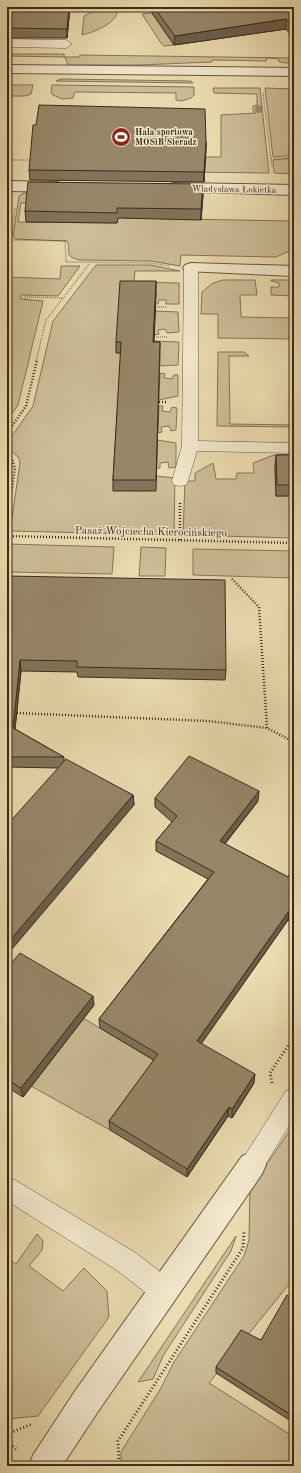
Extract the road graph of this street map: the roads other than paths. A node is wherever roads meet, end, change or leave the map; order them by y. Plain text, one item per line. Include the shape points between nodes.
1 (7, 43) edge
2 (66, 44) edge
3 (7, 69) edge
4 (294, 72) edge
5 (7, 186) edge
6 (70, 187) edge
7 (159, 188) edge
8 (294, 190) edge
9 (191, 268) joint
10 (294, 271) edge
11 (190, 446) junction
12 (294, 448) edge
13 (180, 481) road end
14 (294, 1098) edge
15 (252, 1165) joint
16 (7, 1188) edge
17 (164, 1291) junction
18 (44, 1466) edge

1 - 2 lane
3 - 4 street
5 - 6 street
7 - 8 street, Władysława Łokietka
9 - 10 street
9 - 11 lane
11 - 12 lane
11 - 13 lane
14 - 15 lane
15 - 17 street
16 - 17 lane via 127,1262
17 - 18 street

